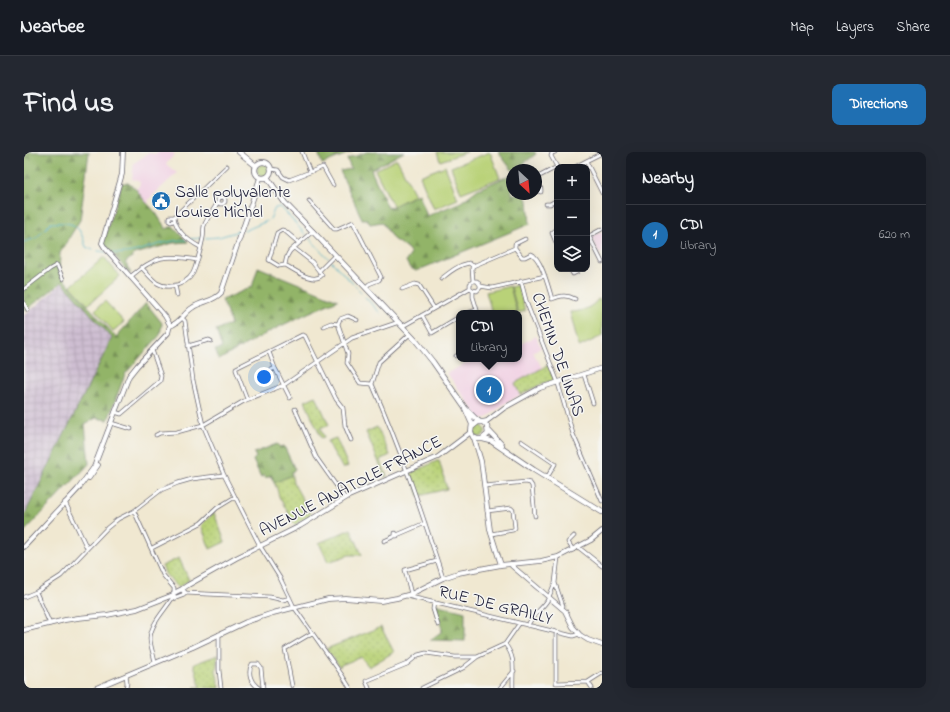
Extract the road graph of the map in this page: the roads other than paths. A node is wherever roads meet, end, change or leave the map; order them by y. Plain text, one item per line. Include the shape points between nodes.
1 (123, 152) edge
2 (239, 152) edge
3 (302, 152) edge
4 (555, 152) edge
5 (602, 153) edge
6 (586, 161) junction
7 (581, 164) edge
8 (227, 166) dead end
9 (256, 166) junction
10 (271, 169) junction
11 (310, 172) junction
12 (542, 175) edge
13 (267, 177) junction
14 (260, 178) junction
15 (333, 185) dead end
16 (602, 193) edge
17 (218, 200) dead end
18 (309, 201) dead end
19 (554, 202) edge
20 (546, 204) dead end
21 (602, 229) edge
22 (312, 232) junction
23 (590, 236) edge
24 (320, 239) junction
25 (525, 239) dead end
26 (590, 241) edge
27 (299, 243) junction
28 (200, 247) junction
29 (294, 248) junction
30 (515, 248) junction
31 (335, 255) junction
32 (197, 260) junction
33 (602, 262) edge
34 (285, 265) junction
35 (473, 266) junction
36 (141, 267) junction
37 (320, 270) junction
38 (545, 276) junction
39 (130, 277) junction
40 (63, 279) dead end
41 (441, 279) dead end
42 (473, 281) junction
43 (521, 281) junction
44 (175, 285) junction
45 (364, 285) junction
46 (480, 286) junction
47 (24, 289) edge
48 (402, 289) dead end
49 (472, 289) junction
50 (178, 295) dead end
51 (575, 299) dead end
52 (24, 303) edge
53 (434, 308) junction
54 (28, 310) dead end
55 (476, 310) edge
56 (422, 315) junction
57 (182, 318) junction
58 (456, 319) edge
59 (357, 320) dead end
60 (399, 322) junction
61 (338, 324) junction
62 (170, 326) junction
63 (324, 326) dead end
64 (403, 326) junction
65 (410, 334) junction
66 (211, 341) dead end
67 (345, 342) junction
68 (188, 346) junction
69 (152, 350) junction
70 (269, 352) junction
71 (317, 362) junction
72 (275, 368) junction
73 (602, 368) edge
74 (263, 374) dead end
75 (584, 375) junction
76 (558, 383) junction
77 (372, 384) junction
78 (284, 385) junction
79 (290, 398) dead end
80 (247, 399) junction
81 (593, 403) dead end
82 (465, 408) junction
83 (295, 409) dead end
84 (115, 412) junction
85 (482, 422) junction
86 (111, 423) junction
87 (203, 425) junction
88 (131, 429) dead end
89 (488, 430) junction
90 (472, 433) junction
91 (156, 435) dead end
92 (351, 440) dead end
93 (481, 440) junction
94 (520, 441) dead end
95 (477, 445) junction
96 (407, 471) junction
97 (224, 475) junction
98 (542, 475) junction
99 (548, 476) junction
100 (484, 486) junction
101 (235, 497) junction
102 (346, 498) junction
103 (602, 501) edge
104 (65, 502) junction
105 (134, 511) junction
106 (487, 511) junction
107 (602, 511) edge
108 (535, 516) dead end
109 (425, 523) junction
110 (602, 531) edge
111 (491, 534) junction
112 (574, 536) dead end
113 (384, 541) dead end
114 (260, 546) junction
115 (24, 547) edge
116 (578, 547) junction
117 (88, 548) junction
118 (152, 548) junction
119 (573, 550) junction
120 (558, 557) junction
121 (437, 561) junction
122 (512, 564) junction
123 (501, 565) junction
124 (602, 566) edge
125 (443, 578) junction
126 (555, 584) junction
127 (183, 591) junction
128 (36, 592) junction
129 (411, 594) junction
130 (173, 595) junction
131 (406, 596) junction
132 (24, 597) edge
133 (549, 597) junction
134 (290, 598) junction
135 (434, 602) junction
136 (294, 607) junction
137 (561, 608) junction
138 (50, 624) junction
139 (519, 624) junction
140 (438, 625) dead end
141 (528, 626) junction
142 (24, 630) edge
143 (556, 632) junction
144 (312, 633) junction
145 (220, 634) junction
146 (579, 634) junction
147 (505, 644) junction
148 (602, 645) edge
149 (477, 657) junction
150 (155, 663) junction
151 (514, 671) junction
152 (602, 673) edge
153 (126, 675) junction
154 (588, 682) junction
155 (556, 683) junction
156 (566, 683) junction
157 (292, 686) dead end
158 (96, 688) edge
159 (126, 688) edge
160 (221, 688) edge
161 (259, 688) edge
162 (263, 688) edge
163 (350, 688) edge
164 (369, 688) edge
165 (422, 688) edge
166 (500, 688) edge
167 (513, 688) edge
168 (556, 688) edge
169 (566, 688) edge
170 (592, 688) edge

1 - 39 street via 122,174 102,240 105,248
2 - 9 main road
3 - 11 street
4 - 12 street via 551,156 557,167
5 - 6 street
6 - 7 street
6 - 16 street
8 - 28 street via 174,219 176,228
9 - 10 main road via 264,162
9 - 14 main road via 256,174
10 - 11 street via 278,170 289,180
10 - 13 main road
11 - 15 street via 323,167
13 - 14 main road
13 - 22 main road via 285,203
14 - 57 street via 221,293 213,300 191,308
17 - 28 street via 204,227
18 - 45 street via 334,229 352,222 380,277 379,280
19 - 20 street
21 - 23 street
22 - 24 main road
22 - 27 street
24 - 31 main road
24 - 45 main road
25 - 30 street via 516,243
26 - 33 street
27 - 29 street
27 - 34 street via 286,231 277,233 270,260 279,266
28 - 32 street
29 - 34 street via 287,256
29 - 37 street
30 - 35 street
30 - 38 street via 522,257 534,254
31 - 37 street
31 - 45 main road
32 - 36 street via 164,257
32 - 44 street via 192,276
34 - 37 street via 311,278 320,277
35 - 41 street via 467,263 454,268
35 - 42 street
36 - 39 street
36 - 44 street via 157,283
38 - 43 street
38 - 51 street via 552,299 569,295
39 - 62 street via 165,316
40 - 47 street via 57,265
42 - 46 street via 479,282
42 - 49 street via 470,284
43 - 46 street via 492,288
43 - 76 street, CHEMIN DE LINAS via 527,304
44 - 50 street
45 - 60 main road
46 - 49 street via 477,291
48 - 53 street via 419,285
49 - 53 street
49 - 55 street
52 - 54 street
53 - 56 street
56 - 58 street via 432,333
56 - 64 street
57 - 62 street
57 - 68 street via 185,322
59 - 61 street via 348,316 340,319
60 - 64 main road
60 - 67 street
61 - 63 street
61 - 67 street
62 - 69 street via 167,335
64 - 65 main road
65 - 77 street via 379,362
65 - 82 main road
66 - 68 street
67 - 71 street
67 - 77 street via 347,364 360,383
68 - 87 street
69 - 84 street via 129,376
69 - 84 street via 161,376 160,381 121,414
70 - 71 street via 302,335 305,336
70 - 72 street
70 - 80 street via 236,368
71 - 78 street
71 - 92 street via 342,408
72 - 74 street
72 - 78 street
73 - 75 street
75 - 76 street
75 - 81 street
76 - 85 street via 544,386
76 - 89 street via 505,410 492,419
76 - 103 street, CHEMIN DE LINAS via 573,434
77 - 96 street
78 - 79 street
78 - 80 street
80 - 87 street
82 - 85 main road
82 - 90 main road via 471,421
83 - 102 street via 315,456
84 - 86 street
85 - 89 main road
85 - 90 main road via 475,423
86 - 88 street
86 - 104 street via 94,468
87 - 91 street
87 - 97 street
89 - 93 main road via 487,436
89 - 99 main road via 503,446
90 - 93 main road
90 - 95 street
90 - 96 street, AVENUE ANATOLE FRANCE via 438,457
93 - 95 street
93 - 98 main road via 491,441
94 - 99 street via 555,464
95 - 100 street
96 - 102 street, AVENUE ANATOLE FRANCE
96 - 109 street
97 - 101 street
97 - 105 street via 178,483 161,490
98 - 99 street
98 - 107 main road
99 - 107 main road
100 - 106 street
100 - 108 street via 530,483
101 - 114 street
101 - 118 street via 217,508 201,523
102 - 114 street, AVENUE ANATOLE FRANCE via 300,526
104 - 115 street
104 - 117 street
105 - 117 street via 107,528
105 - 118 street
106 - 111 street
106 - 111 street via 511,508 513,510 514,530
109 - 113 street
109 - 121 street
110 - 116 street
111 - 123 street
112 - 119 street via 568,542
114 - 127 street, AVENUE ANATOLE FRANCE via 188,584
114 - 134 street
116 - 119 street
116 - 124 street
117 - 128 street via 62,576
118 - 130 street via 163,575 174,588
119 - 120 street
120 - 122 street
120 - 126 street
121 - 125 street
121 - 129 street via 405,570
122 - 123 street
122 - 133 street
123 - 125 street
125 - 129 street
126 - 133 street
126 - 137 street via 563,606
127 - 130 street, AVENUE ANATOLE FRANCE via 183,595 178,597
127 - 134 street via 283,600
128 - 132 street
128 - 138 street
129 - 131 street
130 - 138 street, AVENUE ANATOLE FRANCE via 137,609
130 - 150 street via 152,631 150,639
131 - 135 street, RUE DE GRAILLY
131 - 136 street via 381,600 328,599
133 - 137 street
133 - 141 street
134 - 136 street
135 - 139 street, RUE DE GRAILLY
135 - 140 street via 433,609
136 - 144 street
136 - 145 street via 246,622
137 - 146 street
138 - 142 street, AVENUE ANATOLE FRANCE
139 - 141 street, RUE DE GRAILLY
139 - 147 street
141 - 143 street, RUE DE GRAILLY
143 - 146 street, RUE DE GRAILLY via 572,636
143 - 155 street
144 - 157 street via 285,649
144 - 163 street
145 - 150 street
145 - 160 street
146 - 148 street
147 - 149 street
147 - 151 street via 512,653
149 - 164 street via 426,653 418,655 407,664 366,681
149 - 165 street via 463,668
150 - 153 street
151 - 166 street
151 - 167 street
152 - 154 street
153 - 158 street
153 - 159 street
154 - 156 street
154 - 170 street
155 - 156 street
155 - 168 street
156 - 169 street
161 - 162 street via 251,679 249,670 252,664 258,664 261,668

